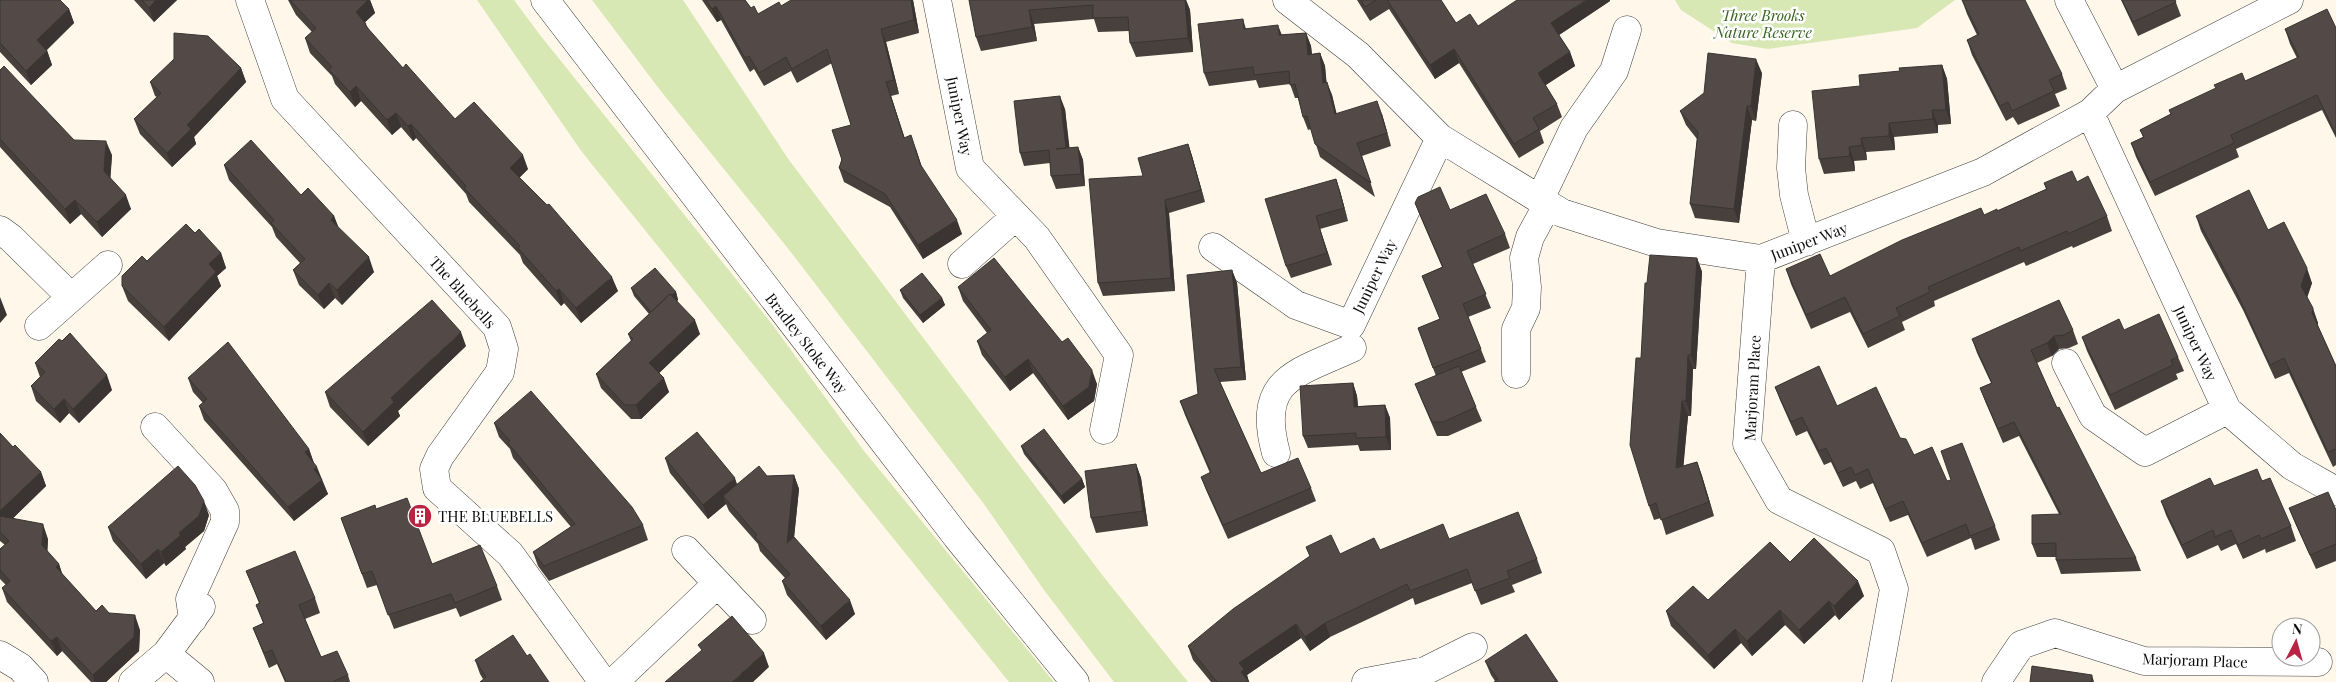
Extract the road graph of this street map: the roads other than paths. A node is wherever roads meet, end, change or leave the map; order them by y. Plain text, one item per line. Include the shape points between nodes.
1 (250, 0) edge
2 (545, 0) edge
3 (937, 0) edge
4 (1287, 0) edge
5 (2069, 0) edge
6 (2289, 0) edge
7 (1314, 8) edge
8 (1627, 30) dead end
9 (2115, 89) junction
10 (2090, 113) junction
11 (1793, 125) dead end
12 (1440, 138) junction
13 (1544, 202) junction
14 (1016, 216) junction
15 (0, 230) edge
16 (1806, 242) junction
17 (1213, 247) dead end
18 (1761, 259) junction
19 (962, 264) dead end
20 (108, 265) dead end
21 (71, 297) junction
22 (39, 326) dead end
23 (1352, 347) junction
24 (2066, 363) dead end
25 (1516, 374) dead end
26 (2226, 410) junction
27 (155, 427) dead end
28 (1104, 430) dead end
29 (1276, 453) dead end
30 (2336, 492) edge
31 (686, 550) dead end
32 (717, 584) junction
33 (752, 620) dead end
34 (1472, 647) dead end
35 (166, 654) junction
36 (0, 655) edge
37 (2294, 667) edge
38 (2270, 672) edge
39 (1428, 677) edge
40 (1368, 681) edge
41 (34, 682) edge
42 (133, 682) edge
43 (200, 682) edge
44 (602, 682) edge
45 (614, 682) edge
46 (1075, 682) edge
47 (1877, 682) edge
48 (1996, 682) edge

1 - 44 street, The Bluebells via 285,99 497,328 504,349 500,372 440,456 434,469 437,488 510,554
2 - 46 street, Bradley Stoke Way via 939,513
3 - 14 street, Juniper Way via 970,168
4 - 7 street, Juniper Way
5 - 9 street
6 - 9 street, Juniper Way
7 - 12 street, Juniper Way
8 - 13 street via 1614,71 1574,128
9 - 10 street, Juniper Way
10 - 16 street, Juniper Way via 1983,172
10 - 26 street, Juniper Way
11 - 16 street via 1791,168 1794,195
12 - 13 street, Juniper Way
12 - 23 street, Juniper Way
13 - 18 street, Juniper Way via 1562,213 1657,244
13 - 25 street via 1524,258 1526,308 1516,329
14 - 19 street
14 - 28 street, Juniper Way via 1037,238 1119,354
15 - 21 street
16 - 18 street, Juniper Way
17 - 23 street, Juniper Way
18 - 47 street, Marjoram Place via 1747,444 1779,500 1881,551 1894,589
20 - 21 street
21 - 22 street
23 - 29 street via 1294,375 1278,389 1270,410 1270,430
24 - 26 street via 2092,416 2145,452
26 - 30 street, Juniper Way via 2292,466
27 - 35 street via 213,490 224,511 225,522 190,599 197,613
31 - 32 street
32 - 33 street
32 - 45 street
34 - 39 street
35 - 42 street
35 - 43 street
36 - 41 street via 20,667
37 - 38 street, Marjoram Place
38 - 48 street, Marjoram Place via 2144,661 2055,633 2021,645
39 - 40 street

